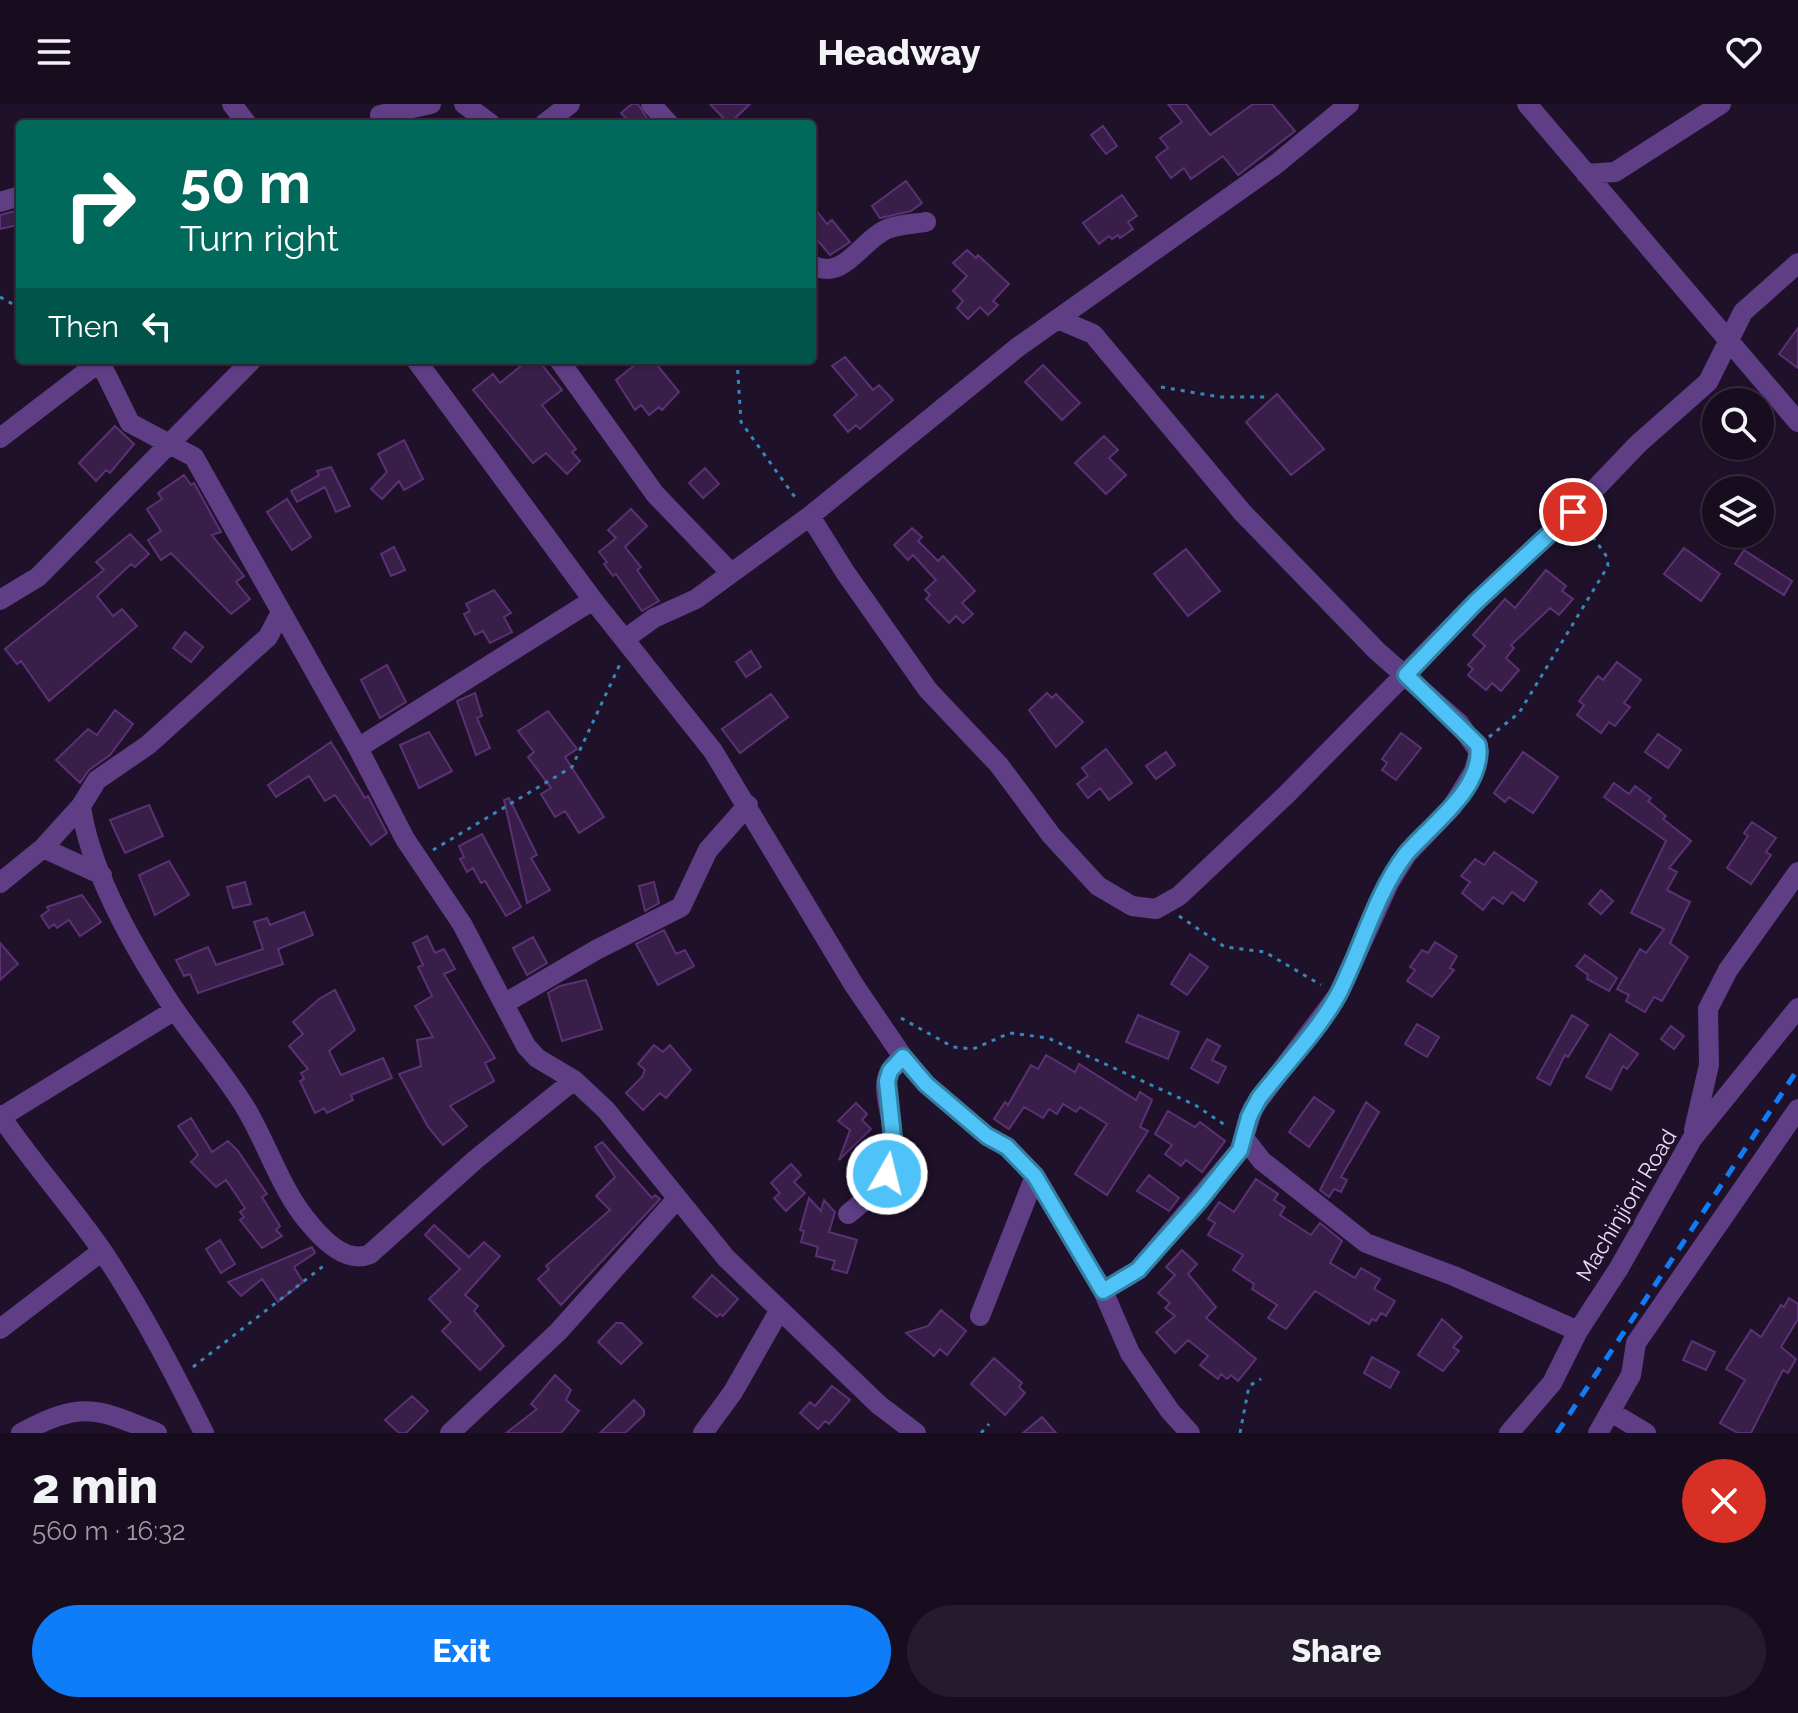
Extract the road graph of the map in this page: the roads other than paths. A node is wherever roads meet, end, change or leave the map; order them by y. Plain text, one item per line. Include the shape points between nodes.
1 (431, 104) edge
2 (464, 104) edge
3 (570, 104) edge
4 (651, 104) edge
5 (1349, 104) edge
6 (1527, 104) edge
7 (1721, 104) edge
8 (380, 114) edge
9 (486, 120) edge
10 (549, 120) edge
11 (665, 120) edge
12 (1615, 172) junction
13 (1586, 174) junction
14 (1607, 199) junction
15 (926, 222) dead end
16 (1798, 263) edge
17 (816, 267) edge
18 (1085, 301) junction
19 (1743, 312) junction
20 (1709, 315) junction
21 (1060, 320) junction
22 (1093, 334) junction
23 (1731, 340) junction
24 (97, 364) edge
25 (102, 364) edge
26 (248, 364) edge
27 (419, 364) edge
28 (562, 364) edge
29 (1798, 422) edge
30 (0, 438) edge
31 (170, 442) junction
32 (810, 516) junction
33 (730, 572) junction
34 (0, 600) edge
35 (593, 600) junction
36 (281, 612) junction
37 (294, 634) junction
38 (268, 637) junction
39 (628, 642) junction
40 (1406, 675) junction
41 (358, 748) junction
42 (748, 805) junction
43 (81, 806) junction
44 (43, 848) junction
45 (1798, 872) edge
46 (102, 875) junction
47 (0, 883) edge
48 (505, 1003) junction
49 (1798, 1008) edge
50 (175, 1010) junction
51 (903, 1057) junction
52 (574, 1080) junction
53 (1798, 1109) edge
54 (0, 1116) edge
55 (1244, 1138) junction
56 (1692, 1139) junction
57 (1035, 1176) junction
58 (676, 1200) junction
59 (848, 1214) dead end
60 (102, 1251) junction
61 (1103, 1291) junction
62 (779, 1311) junction
63 (980, 1316) dead end
64 (0, 1329) edge
65 (1578, 1331) junction
66 (1611, 1412) junction
67 (21, 1433) edge
68 (157, 1433) edge
69 (204, 1433) edge
70 (450, 1433) edge
71 (703, 1433) edge
72 (916, 1433) edge
73 (1190, 1433) edge
74 (1509, 1433) edge
75 (1598, 1433) edge
76 (1646, 1433) edge

1 - 8 street
2 - 9 street
3 - 10 street
4 - 11 street
5 - 18 street via 1275,165
6 - 13 street
7 - 12 street
12 - 13 street
12 - 14 street
13 - 14 street
14 - 20 street
15 - 17 street via 886,229 836,269
16 - 19 street
18 - 21 street
18 - 22 street
19 - 20 street
19 - 23 street
20 - 23 street
21 - 22 street
21 - 32 street via 1018,347
22 - 40 street via 1242,512
23 - 29 street
23 - 40 street via 1708,382 1638,444
24 - 30 street
25 - 31 street via 130,423
26 - 31 street
27 - 35 street
28 - 33 street via 655,494
31 - 34 street via 38,577
31 - 36 street via 194,457
32 - 33 street
32 - 40 street via 928,690 999,765 1051,835 1098,886 1132,906 1156,909 1179,896
33 - 39 street via 696,599 654,618
35 - 39 street
35 - 41 street
36 - 37 street
36 - 38 street
37 - 38 street
37 - 41 street
38 - 43 street via 148,745 97,780
39 - 42 street
40 - 55 street via 1478,745 1478,759 1463,790 1389,883 1338,995 1259,1098
41 - 48 street via 399,829 462,924
42 - 48 street via 708,850 681,907
42 - 51 street via 854,985
43 - 44 street
43 - 46 street
44 - 46 street
44 - 47 street
45 - 56 street via 1728,970 1708,1009 1707,1079
46 - 50 street
48 - 52 street via 537,1058
49 - 56 street, Machinjioni Road
50 - 52 street via 247,1110 308,1222 338,1250 354,1257 370,1254
50 - 54 street
51 - 57 street via 926,1084 1007,1147
51 - 59 street via 887,1081 893,1137 887,1174 877,1190
52 - 58 street via 606,1110
53 - 66 street via 1636,1343 1631,1375
54 - 60 street
55 - 61 street via 1229,1165 1157,1250 1132,1276
55 - 65 street via 1262,1161 1366,1243
56 - 65 street, Machinjioni Road
57 - 61 street
57 - 63 street
58 - 62 street
58 - 70 street via 558,1332
60 - 64 street
60 - 69 street
61 - 73 street via 1130,1353
62 - 71 street
62 - 72 street
65 - 74 street, Machinjioni Road via 1552,1383
66 - 75 street
66 - 76 street
67 - 68 street via 49,1418 100,1409

